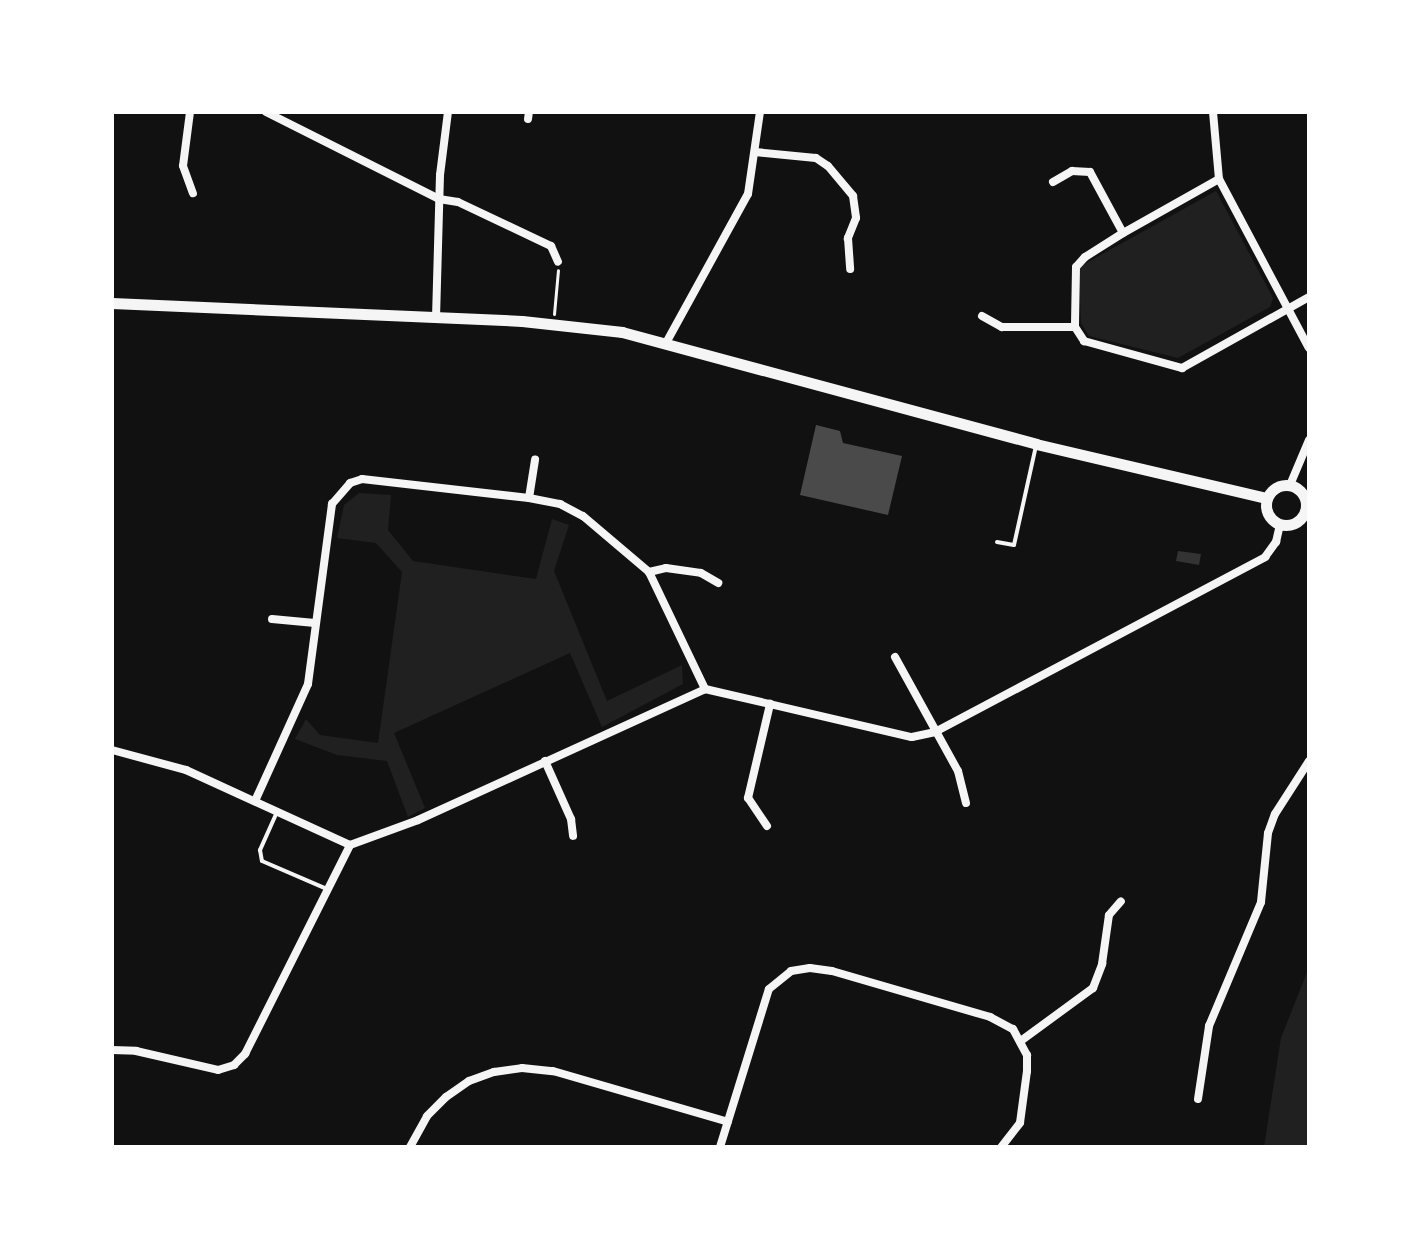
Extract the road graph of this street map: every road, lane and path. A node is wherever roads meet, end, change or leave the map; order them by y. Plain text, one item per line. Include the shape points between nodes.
1 (190, 112) edge
2 (266, 112) edge
3 (448, 112) edge
4 (760, 112) edge
5 (1213, 112) edge
6 (755, 152) junction
7 (1219, 179) junction
8 (1053, 182) dead end
9 (193, 193) dead end
10 (439, 199) junction
11 (1123, 233) junction
12 (558, 262) joint
13 (850, 269) dead end
14 (1309, 297) edge
15 (112, 303) edge
16 (1291, 308) junction
17 (982, 316) dead end
18 (436, 318) junction
19 (553, 323) junction
20 (1075, 327) junction
21 (666, 343) junction
22 (1309, 348) edge
23 (1309, 440) edge
24 (1036, 444) junction
25 (535, 459) dead end
26 (1290, 485) junction
27 (529, 498) junction
28 (1267, 498) junction
29 (1307, 512) edge
30 (1280, 524) junction
31 (997, 542) dead end
32 (649, 572) junction
33 (718, 583) dead end
34 (272, 619) dead end
35 (315, 623) junction
36 (895, 657) dead end
37 (705, 689) junction
38 (770, 704) junction
39 (935, 732) junction
40 (112, 750) edge
41 (545, 761) junction
42 (1309, 761) edge
43 (255, 801) junction
44 (966, 803) dead end
45 (277, 812) junction
46 (767, 826) dead end
47 (573, 836) dead end
48 (350, 845) junction
49 (327, 889) junction
50 (1121, 901) dead end
51 (1022, 1040) junction
52 (112, 1050) edge
53 (1198, 1099) dead end
54 (728, 1122) junction
55 (410, 1147) edge
56 (720, 1147) edge
57 (1001, 1147) edge

1 - 9 street via 183,166
2 - 10 street
3 - 10 street
4 - 6 street
5 - 7 street
6 - 13 street via 816,158 853,196
6 - 21 street via 748,194 735,222
7 - 11 street
7 - 16 street
8 - 11 street via 1072,171 1090,172
10 - 12 street via 458,202 551,246
10 - 18 street
11 - 20 street via 1076,267
12 - 19 path
14 - 16 street
15 - 18 street
16 - 20 street via 1182,368 1099,347 1084,341
16 - 22 street
17 - 20 street via 1002,327
18 - 19 street
19 - 21 street
21 - 24 street
23 - 26 street
24 - 28 street
24 - 31 lane via 1014,545
25 - 27 street
26 - 28 street via 1279,486
26 - 29 street via 1305,498
27 - 32 street via 560,504 583,516
27 - 35 street via 362,479 350,483 332,504
28 - 30 street via 1269,517
29 - 30 street via 1292,524
30 - 39 street via 1265,557
32 - 33 street via 690,571
32 - 37 street
34 - 35 street
35 - 43 street via 308,684
36 - 39 street
37 - 38 street
37 - 41 street
38 - 39 street via 912,737
38 - 46 street via 748,798
39 - 44 street via 958,771
40 - 43 street via 186,770
41 - 47 street via 571,819
41 - 48 street
42 - 53 street via 1268,833 1261,902 1209,1026
43 - 45 street
45 - 48 street
45 - 49 lane via 260,850 262,861
48 - 49 street
49 - 52 street via 245,1054 234,1065 218,1070
50 - 51 street via 1109,915 1093,988
51 - 54 street via 990,1017 832,971 791,971 764,999
51 - 57 street via 1027,1071 1020,1123
54 - 55 street via 553,1071 522,1068 469,1081 446,1097 427,1116
54 - 56 street

